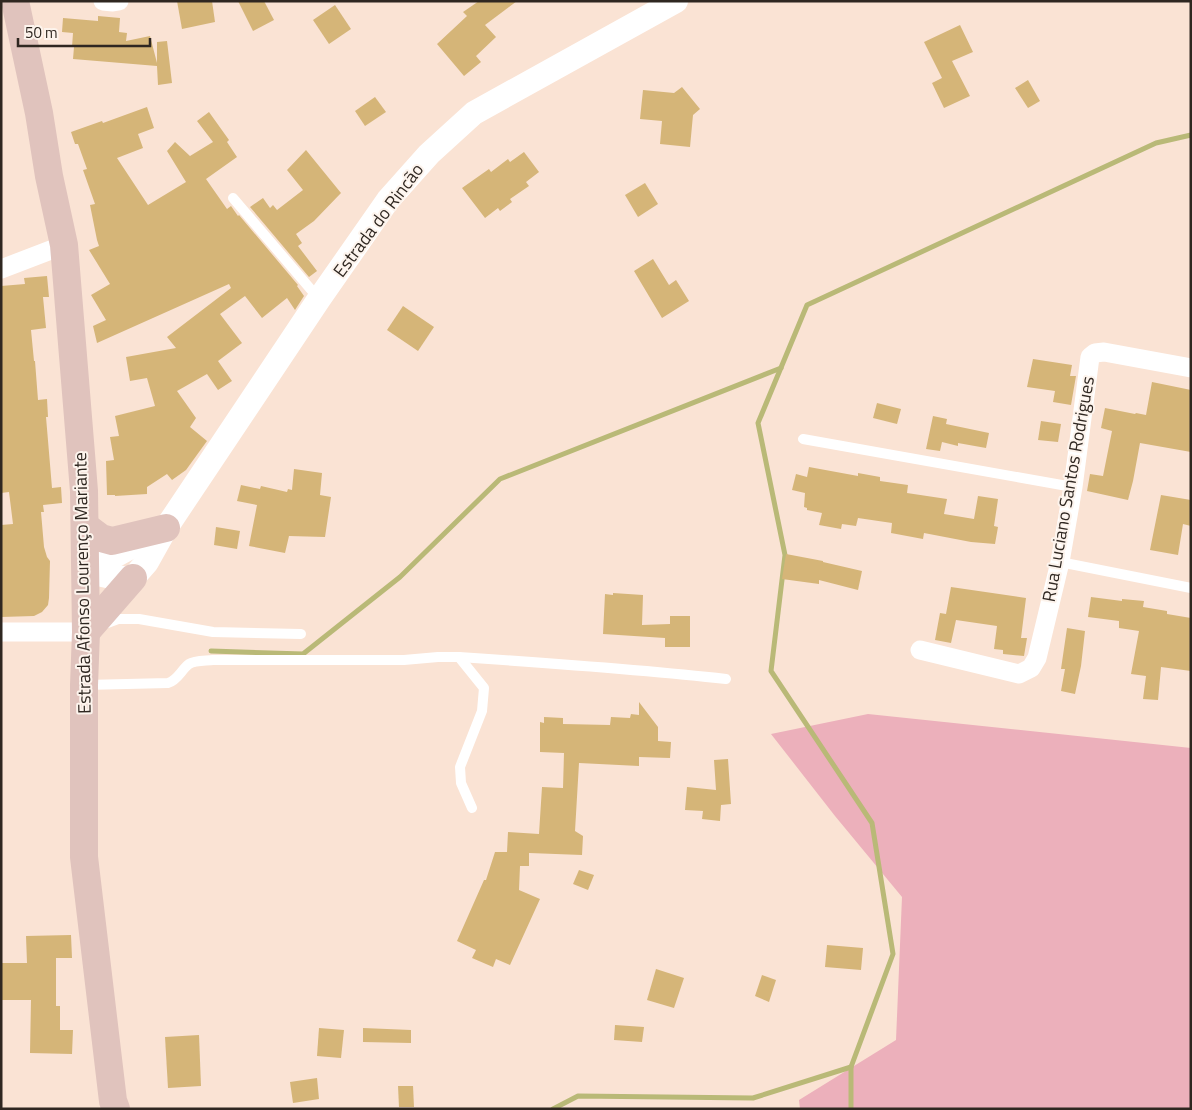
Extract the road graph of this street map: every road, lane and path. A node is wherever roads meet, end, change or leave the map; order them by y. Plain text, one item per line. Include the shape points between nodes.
1 (103, 1) edge
2 (119, 1) edge
3 (676, 1) edge
4 (14, 5) edge
5 (233, 198) dead end
6 (64, 245) junction
7 (1, 269) edge
8 (319, 299) junction
9 (1191, 368) edge
10 (803, 439) dead end
11 (1073, 487) junction
12 (85, 526) junction
13 (166, 528) junction
14 (1060, 562) junction
15 (86, 569) junction
16 (133, 578) junction
17 (1191, 588) edge
18 (1, 632) edge
19 (86, 632) junction
20 (301, 634) dead end
21 (920, 650) dead end
22 (460, 657) junction
23 (726, 679) dead end
24 (84, 685) junction
25 (472, 808) dead end
26 (114, 1106) edge

1 - 2 street
3 - 8 street, Estrada do Rincão via 474,113 429,154 388,200
4 - 6 main road, Estrada Afonso Lourenço Mariante
5 - 8 lane
6 - 7 street
6 - 12 main road, Estrada Afonso Lourenço Mariante
8 - 13 street, Estrada do Rincão
9 - 11 street, Rua Luciano Santos Rodrigues via 1104,352 1090,357
10 - 11 lane
11 - 14 street, Rua Luciano Santos Rodrigues
12 - 13 main road via 101,538 112,541
12 - 15 main road, Estrada Afonso Lourenço Mariante
13 - 15 street, Estrada do Rincão
13 - 16 street, Estrada do Rincão via 147,562
14 - 17 lane
14 - 21 street, Rua Luciano Santos Rodrigues via 1031,668 1019,674
15 - 16 street via 113,578
15 - 19 main road, Estrada Afonso Lourenço Mariante
16 - 19 main road
18 - 19 street
19 - 20 lane via 118,619 139,619 213,632
19 - 24 main road, Estrada Afonso Lourenço Mariante
22 - 23 lane
22 - 24 lane via 213,660 189,664 168,684
22 - 25 lane via 484,688 482,710 460,767 461,783
24 - 26 main road, Estrada Afonso Lourenço Mariante via 84,858

